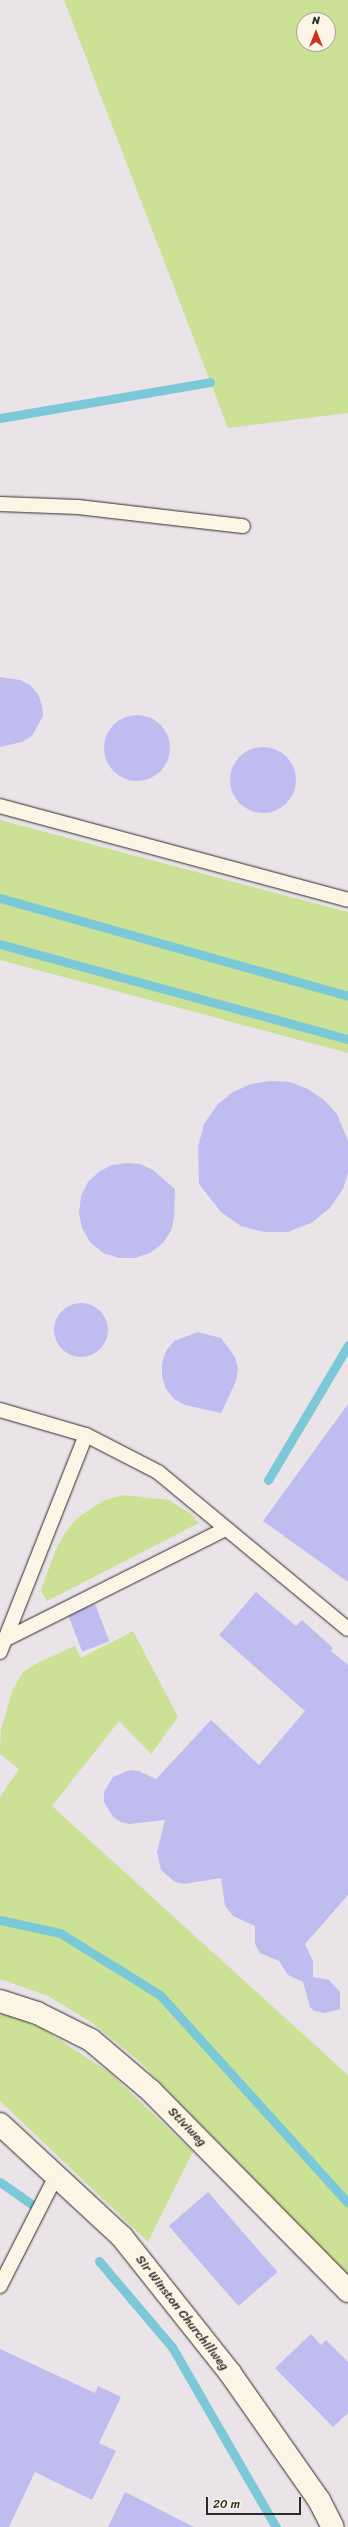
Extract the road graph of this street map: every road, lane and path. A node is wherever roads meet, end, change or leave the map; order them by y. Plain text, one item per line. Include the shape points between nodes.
1 (0, 504) edge
2 (243, 526) dead end
3 (0, 806) edge
4 (348, 900) edge
5 (0, 1410) edge
6 (86, 1435) junction
7 (226, 1529) junction
8 (348, 1629) edge
9 (6, 1638) junction
10 (0, 1652) edge
11 (0, 2001) edge
12 (0, 2124) edge
13 (56, 2176) junction
14 (0, 2286) edge
15 (348, 2291) edge
16 (333, 2527) edge

1 - 2 lane via 78,507
3 - 4 lane
5 - 6 lane
6 - 7 lane via 158,1472
6 - 9 lane
7 - 8 lane
7 - 9 lane
9 - 10 lane
11 - 15 street, Stiviweg via 37,2013 91,2040 151,2091
12 - 13 street, Sir Winston Churchillweg
13 - 14 lane
13 - 16 street, Sir Winston Churchillweg via 122,2237 230,2373 318,2500

